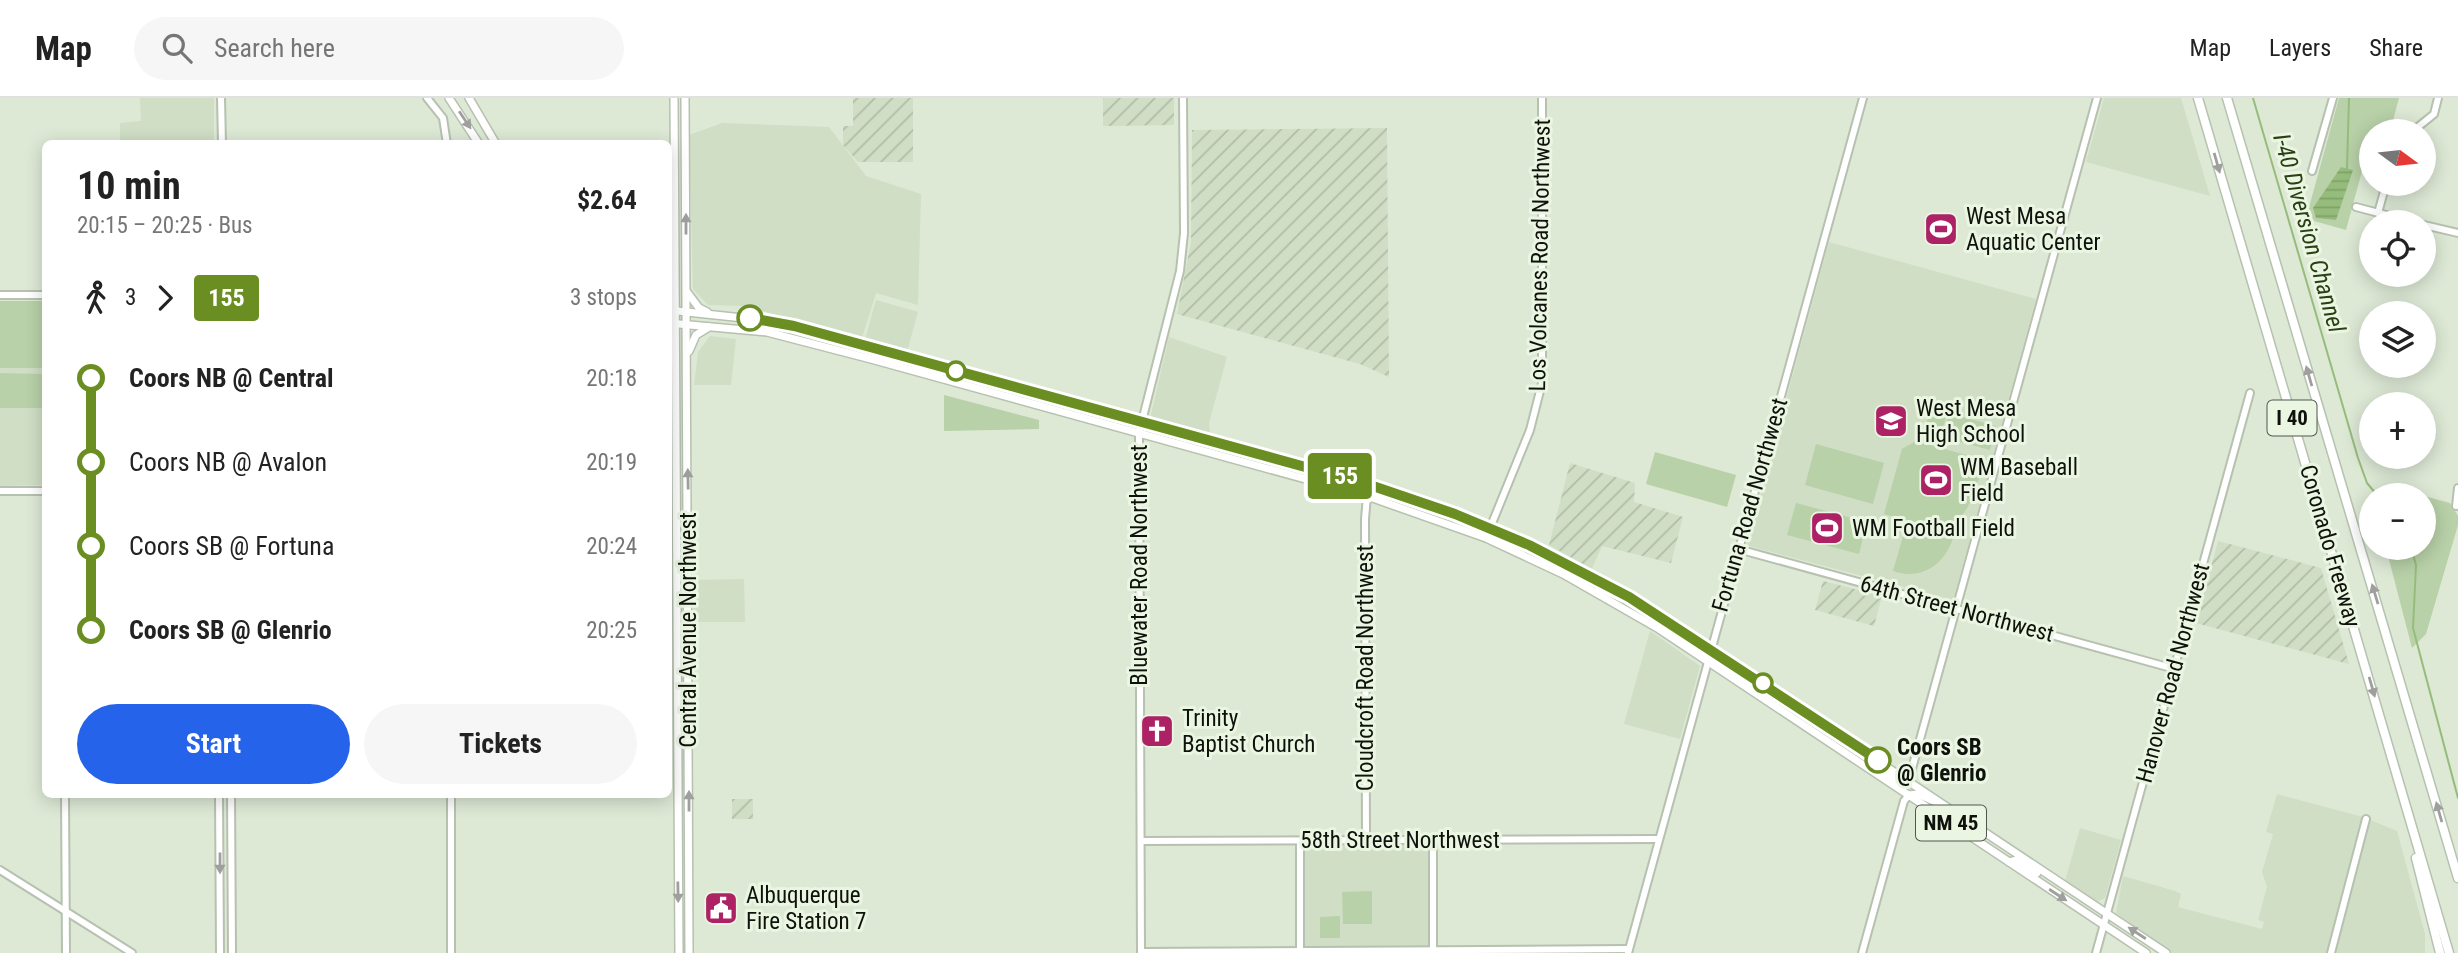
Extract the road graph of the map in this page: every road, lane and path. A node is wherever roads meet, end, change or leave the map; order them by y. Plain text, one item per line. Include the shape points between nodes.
1 (221, 98) edge
2 (427, 98) edge
3 (449, 98) edge
4 (469, 98) edge
5 (674, 98) edge
6 (685, 98) edge
7 (1183, 98) edge
8 (1542, 98) edge
9 (1863, 98) edge
10 (2097, 98) edge
11 (2198, 98) edge
12 (2227, 98) edge
13 (2333, 98) edge
14 (2438, 98) edge
15 (2428, 119) edge
16 (222, 140) edge
17 (446, 140) edge
18 (476, 140) edge
19 (494, 140) edge
20 (2312, 171) dead end
21 (2356, 207) dead end
22 (2367, 210) edge
23 (2436, 228) edge
24 (2458, 233) edge
25 (672, 240) edge
26 (687, 292) junction
27 (0, 295) edge
28 (42, 295) edge
29 (672, 311) edge
30 (686, 313) junction
31 (711, 314) junction
32 (771, 321) junction
33 (672, 323) edge
34 (687, 324) junction
35 (717, 326) junction
36 (672, 330) edge
37 (767, 332) junction
38 (672, 342) edge
39 (674, 345) junction
40 (909, 358) junction
41 (871, 359) junction
42 (686, 365) junction
43 (957, 371) junction
44 (914, 372) junction
45 (2250, 394) dead end
46 (1141, 422) junction
47 (1139, 433) junction
48 (1367, 484) junction
49 (1328, 485) junction
50 (2458, 488) edge
51 (0, 491) edge
52 (42, 491) edge
53 (1402, 495) junction
54 (1367, 496) junction
55 (2456, 506) dead end
56 (1490, 528) junction
57 (1486, 538) junction
58 (1738, 550) junction
59 (1542, 564) junction
60 (1579, 571) junction
61 (1597, 592) junction
62 (1629, 597) junction
63 (1955, 609) junction
64 (1711, 649) junction
65 (1708, 661) junction
66 (2175, 669) junction
67 (1870, 769) junction
68 (1906, 779) junction
69 (1909, 795) junction
70 (65, 798) edge
71 (219, 798) edge
72 (231, 798) edge
73 (451, 798) edge
74 (1941, 803) junction
75 (2366, 819) dead end
76 (2411, 824) junction
77 (1659, 838) junction
78 (1433, 839) junction
79 (1366, 840) junction
80 (1140, 841) junction
81 (1300, 841) junction
82 (2009, 862) junction
83 (0, 870) edge
84 (2048, 875) junction
85 (2458, 878) edge
86 (65, 911) junction
87 (2107, 914) junction
88 (2104, 925) junction
89 (1433, 950) junction
90 (1300, 951) junction
91 (1628, 951) edge
92 (1141, 952) edge
93 (66, 953) edge
94 (132, 953) edge
95 (220, 953) edge
96 (232, 953) edge
97 (451, 953) edge
98 (679, 953) edge
99 (689, 953) edge
100 (1862, 953) edge
101 (2096, 953) edge
102 (2146, 953) edge
103 (2166, 953) edge
104 (2331, 953) edge
105 (2439, 953) edge
106 (2449, 953) edge

1 - 16 street
2 - 17 street via 443,118
3 -> 18 main road
4 - 19 main road
5 - 25 main road
26 -> 6 main road, Central Avenue Northwest
7 - 46 street, Bluewater Road Northwest via 1180,271
8 - 56 street, Los Volcanes Road Northwest via 1542,383 1530,430
9 - 58 street, Fortuna Road Northwest
10 - 63 street
11 -> 76 highway, Coronado Freeway / I 40
85 -> 12 highway, Coronado Freeway / I 40
13 - 20 street
14 - 15 street
21 - 22 street
23 - 24 street
26 - 30 main road, Central Avenue Northwest
26 - 31 main road via 699,308
27 - 28 street
29 - 30 main road, NM 45
30 - 31 main road, NM 45
30 - 34 main road, Central Avenue Northwest
31 - 32 main road, NM 45
32 - 37 main road
32 - 40 main road, NM 45
33 - 34 main road, NM 45
34 - 35 main road, NM 45
34 - 42 main road, Central Avenue Northwest
35 - 37 main road, NM 45
35 - 42 main road via 703,328 696,335
36 - 39 main road
37 - 41 main road, NM 45
38 - 39 main road
39 -> 98 main road
40 - 41 main road
40 - 43 main road, NM 45
41 - 44 main road, NM 45
99 -> 42 main road, Central Avenue Northwest
43 - 44 main road via 927,368
43 - 46 main road, NM 45
44 - 47 main road, NM 45
45 - 66 street, Hanover Road Northwest
46 - 47 street, Bluewater Road Northwest
46 - 48 main road, NM 45
47 - 49 main road, NM 45
47 - 80 street, Bluewater Road Northwest
48 - 49 main road
48 - 53 main road, NM 45
49 - 54 main road, NM 45
50 - 55 street
51 - 52 street
53 - 54 main road
53 - 56 main road, NM 45
54 - 57 main road, NM 45
54 - 79 street, Cloudcroft Road Northwest
56 - 57 street, Los Volcanes Road Northwest
56 - 60 main road, NM 45
57 - 59 main road, NM 45
58 - 63 street, 64th Street Northwest
58 - 64 street, Fortuna Road Northwest
59 - 60 main road
59 - 61 main road, NM 45
60 - 62 main road, NM 45
61 - 62 main road
61 - 65 main road, NM 45
62 - 64 main road, NM 45
63 - 66 street, 64th Street Northwest
63 - 68 street
64 - 65 street, Fortuna Road Northwest
64 - 68 main road, NM 45
65 - 67 main road, NM 45
65 - 77 street, Fortuna Road Northwest
66 - 87 street, Hanover Road Northwest
67 - 68 main road
67 - 69 main road, NM 45
68 - 74 main road, NM 45
69 - 74 main road
69 - 82 main road, NM 45
69 - 100 street
70 - 86 street
71 -> 95 street
72 - 96 street
73 - 97 street
74 - 84 main road, NM 45
75 - 104 street
76 - 105 highway
76 - 106 highway, Coronado Freeway / I 40
77 - 78 street, 58th Street Northwest
77 - 91 street, Fortuna Road Northwest
78 - 79 street, 58th Street Northwest
78 - 89 street
79 - 81 street, 58th Street Northwest
80 - 81 street, 58th Street Northwest
80 - 92 street, Bluewater Road Northwest
81 - 90 street
82 - 84 main road via 2015,860
82 -> 88 main road, NM 45
83 - 86 street
84 - 87 main road, NM 45
86 - 93 street
86 - 94 street
87 - 88 street, Hanover Road Northwest
103 -> 87 main road, NM 45
88 - 101 street, Hanover Road Northwest
88 - 102 main road, NM 45
89 - 90 street
89 - 91 street
90 - 92 street

